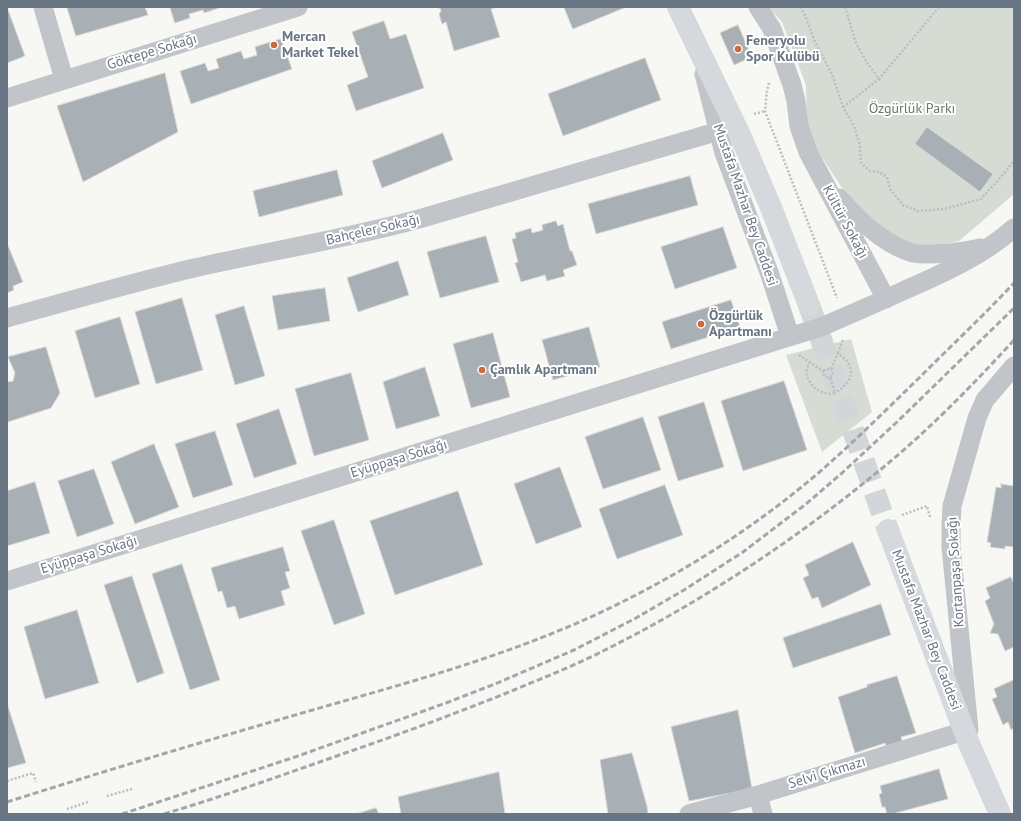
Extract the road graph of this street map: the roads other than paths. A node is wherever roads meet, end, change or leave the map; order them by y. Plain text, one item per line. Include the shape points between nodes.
1 (42, 7) edge
2 (298, 7) edge
3 (678, 7) edge
4 (758, 7) edge
5 (64, 79) junction
6 (7, 98) edge
7 (727, 128) junction
8 (824, 182) junction
9 (1014, 228) edge
10 (996, 242) junction
11 (903, 249) junction
12 (904, 290) junction
13 (886, 299) junction
14 (809, 305) tunnel mouth
15 (7, 318) edge
16 (784, 339) junction
17 (1014, 366) edge
18 (894, 523) tunnel mouth
19 (7, 581) edge
20 (967, 738) junction
21 (758, 795) junction
22 (689, 814) edge
23 (763, 814) edge
24 (1000, 814) edge

1 - 5 street
2 - 5 street, Göktepe Sokağı
3 - 7 main road, Mustafa Mazhar Bey Caddesi via 699,50
4 - 8 street, Kültür Sokağı via 772,29 794,93 802,135
5 - 6 street, Göktepe Sokağı
7 - 14 main road, Mustafa Mazhar Bey Caddesi via 772,210
7 - 15 street, Bahçeler Sokağı via 402,224 193,269
7 - 16 street, Mustafa Mazhar Bey Caddesi via 724,153 757,240
8 - 11 street via 866,225
8 - 13 street, Kültür Sokağı
9 - 10 street
10 - 11 street via 973,250 939,253 918,254
10 - 12 street via 957,266
11 - 12 street via 914,260 918,271 914,282
12 - 13 street
13 - 16 street, Eyüppaşa Sokağı
16 - 19 street, Eyüppaşa Sokağı
17 - 20 street, Kortanpaşa Sokağı via 979,410 952,506 951,548 963,662
18 - 20 main road, Mustafa Mazhar Bey Caddesi
20 - 21 street, Selvi Çıkmazı
20 - 24 main road, Mustafa Mazhar Bey Caddesi
21 - 22 street, Selvi Çıkmazı
21 - 23 street

